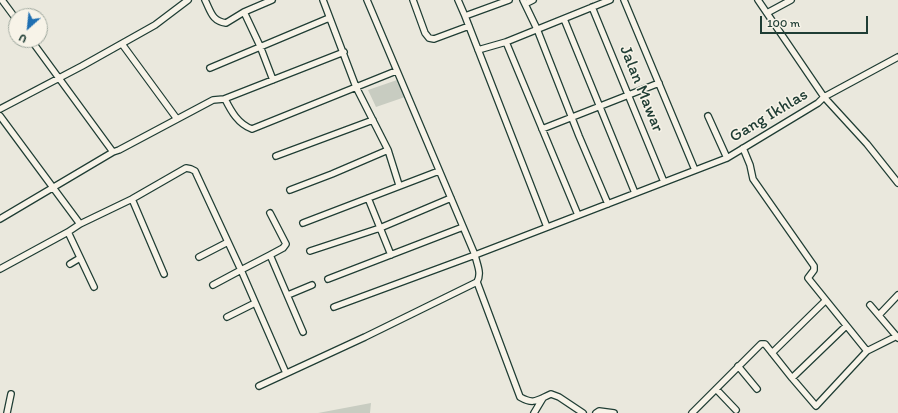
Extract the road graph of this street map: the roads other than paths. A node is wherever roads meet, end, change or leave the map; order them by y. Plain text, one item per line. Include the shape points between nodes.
1 (2, 0) edge
2 (188, 0) edge
3 (205, 0) edge
4 (272, 0) edge
5 (323, 0) edge
6 (367, 0) edge
7 (413, 0) edge
8 (458, 0) edge
9 (509, 0) edge
10 (533, 0) edge
11 (610, 0) edge
12 (624, 0) edge
13 (758, 0) edge
14 (791, 0) edge
15 (524, 2) edge
16 (592, 7) junction
17 (8, 8) edge
18 (244, 12) junction
19 (767, 13) junction
20 (465, 16) junction
21 (329, 18) junction
22 (564, 20) junction
23 (469, 26) junction
24 (537, 29) junction
25 (506, 42) junction
26 (122, 44) junction
27 (260, 46) junction
28 (37, 48) edge
29 (478, 50) junction
30 (344, 52) junction
31 (898, 57) edge
32 (210, 68) dead end
33 (396, 71) junction
34 (59, 78) junction
35 (272, 80) junction
36 (659, 84) junction
37 (356, 87) junction
38 (629, 95) junction
39 (824, 97) junction
40 (225, 99) junction
41 (600, 107) junction
42 (0, 109) edge
43 (0, 116) edge
44 (708, 116) dead end
45 (572, 118) junction
46 (177, 119) junction
47 (373, 120) junction
48 (542, 129) junction
49 (743, 148) junction
50 (388, 150) junction
51 (113, 152) junction
52 (276, 156) dead end
53 (727, 158) junction
54 (696, 170) junction
55 (439, 171) junction
56 (664, 182) junction
57 (898, 183) edge
58 (399, 185) junction
59 (53, 188) junction
60 (290, 190) dead end
61 (635, 193) junction
62 (368, 198) junction
63 (451, 198) junction
64 (132, 199) junction
65 (608, 204) junction
66 (270, 213) dead end
67 (578, 215) junction
68 (0, 219) edge
69 (80, 224) junction
70 (303, 224) dead end
71 (463, 227) junction
72 (547, 227) junction
73 (380, 228) junction
74 (68, 232) junction
75 (228, 242) junction
76 (310, 251) dead end
77 (270, 255) junction
78 (391, 255) junction
79 (475, 255) junction
80 (199, 257) dead end
81 (80, 258) junction
82 (70, 264) dead end
83 (0, 269) edge
84 (241, 270) junction
85 (164, 274) dead end
86 (328, 279) dead end
87 (477, 282) junction
88 (213, 285) dead end
89 (312, 285) dead end
90 (94, 287) dead end
91 (288, 295) junction
92 (898, 297) edge
93 (826, 301) junction
94 (256, 303) junction
95 (870, 305) dead end
96 (334, 307) dead end
97 (879, 315) junction
98 (227, 317) dead end
99 (846, 326) junction
100 (303, 332) dead end
101 (897, 337) edge
102 (867, 351) junction
103 (772, 352) junction
104 (738, 366) junction
105 (286, 373) junction
106 (792, 378) junction
107 (259, 386) dead end
108 (757, 388) dead end
109 (716, 389) junction
110 (11, 394) dead end
111 (544, 398) junction
112 (736, 410) dead end
113 (581, 412) edge
114 (7, 413) edge
115 (534, 413) edge
116 (596, 413) edge
117 (614, 413) edge
118 (692, 413) edge

1 - 17 street
2 - 26 street via 155,25
3 - 18 street via 218,22 226,24
4 - 18 street
5 - 21 street
6 - 33 street
7 - 23 street via 429,38
8 - 20 street
9 - 20 street
10 - 15 street
11 - 16 street
12 - 36 street
13 - 19 street
14 - 19 street
15 - 24 street
16 - 22 street
16 - 38 street, Jalan Mawar
18 - 27 street
19 - 39 street
20 - 23 street
21 - 27 street
21 - 30 street
22 - 24 street
22 - 41 street
23 - 29 street
24 - 25 street
24 - 45 street
25 - 29 street
25 - 48 street
26 - 34 street
26 - 46 street
27 - 32 street
27 - 35 street
28 - 34 street
29 - 72 street
30 - 35 street
30 - 37 street
31 - 39 street, Gang Ikhlas
33 - 37 street
33 - 55 street
34 - 42 street
34 - 51 street
35 - 40 street
36 - 38 street
36 - 54 street
37 - 40 street via 252,129 238,120
37 - 47 street
38 - 41 street
38 - 56 street, Jalan Mawar
39 - 49 street, Gang Ikhlas
39 - 57 street
40 - 46 street via 213,100
41 - 45 street
41 - 61 street
43 - 59 street
44 - 53 street
45 - 48 street
45 - 65 street
46 - 51 street
47 - 50 street
47 - 52 street
48 - 67 street
49 - 53 street, Gang Ikhlas
49 - 93 street via 753,179 814,266 808,278
50 - 58 street
50 - 60 street
51 - 59 street
53 - 54 street, Gang Ikhlas
54 - 56 street, Gang Ikhlas
55 - 58 street
55 - 63 street
56 - 61 street, Gang Ikhlas
58 - 62 street
59 - 68 street
59 - 69 street
61 - 65 street, Gang Ikhlas
62 - 70 street
62 - 73 street
63 - 71 street
63 - 73 street
64 - 69 street
64 - 75 street via 186,168 191,168 195,171
64 - 85 street
65 - 67 street, Gang Ikhlas
66 - 77 street via 286,244
67 - 72 street, Gang Ikhlas
69 - 74 street
71 - 78 street
71 - 79 street
72 - 79 street, Gang Ikhlas
73 - 76 street
73 - 78 street
74 - 81 street
74 - 83 street
75 - 80 street
75 - 84 street
77 - 84 street
77 - 91 street
78 - 86 street
79 - 87 street via 480,274
79 - 96 street, Gang Ikhlas
81 - 82 street
81 - 90 street
84 - 88 street
84 - 94 street
87 - 105 street
87 - 111 street via 520,397 529,402
89 - 91 street
91 - 100 street
92 - 97 street
93 - 99 street
93 - 103 street
94 - 98 street
94 - 105 street
95 - 97 street
97 - 101 street
99 - 102 street
99 - 106 street
101 - 102 street
102 - 106 street via 817,406
103 - 104 street via 765,344 761,344
103 - 106 street
104 - 108 street
104 - 109 street
105 - 107 street
109 - 112 street
109 - 118 street
110 - 114 street
111 - 113 street via 551,394 559,397
111 - 115 street
116 - 117 street

